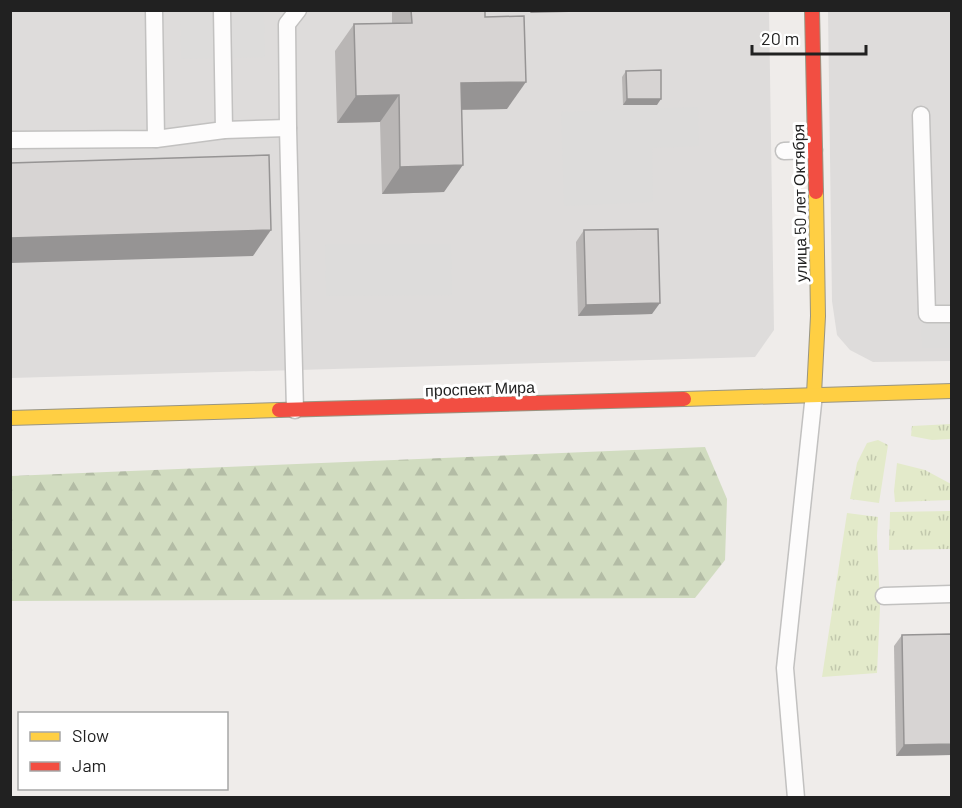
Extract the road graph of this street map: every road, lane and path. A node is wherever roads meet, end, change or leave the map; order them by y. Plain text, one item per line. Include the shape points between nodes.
1 (154, 10) edge
2 (222, 10) edge
3 (298, 10) edge
4 (812, 10) edge
5 (921, 115) dead end
6 (288, 129) junction
7 (224, 130) junction
8 (156, 139) junction
9 (10, 140) edge
10 (814, 150) junction
11 (784, 151) dead end
12 (951, 314) edge
13 (951, 391) edge
14 (814, 394) junction
15 (295, 410) junction
16 (10, 418) edge
17 (951, 594) edge
18 (884, 596) dead end
19 (796, 798) edge

1 - 8 lane
2 - 7 lane
3 - 6 lane via 287,24
4 - 10 main road, улица 50 лет Октября
5 - 12 lane via 927,314
6 - 7 lane
6 - 15 lane
7 - 8 lane
8 - 9 lane
10 - 11 lane
10 - 14 main road, улица 50 лет Октября via 818,316
13 - 14 main road, проспект Мира
14 - 15 main road, проспект Мира
14 - 19 lane via 785,668
15 - 16 main road, проспект Мира
17 - 18 lane

